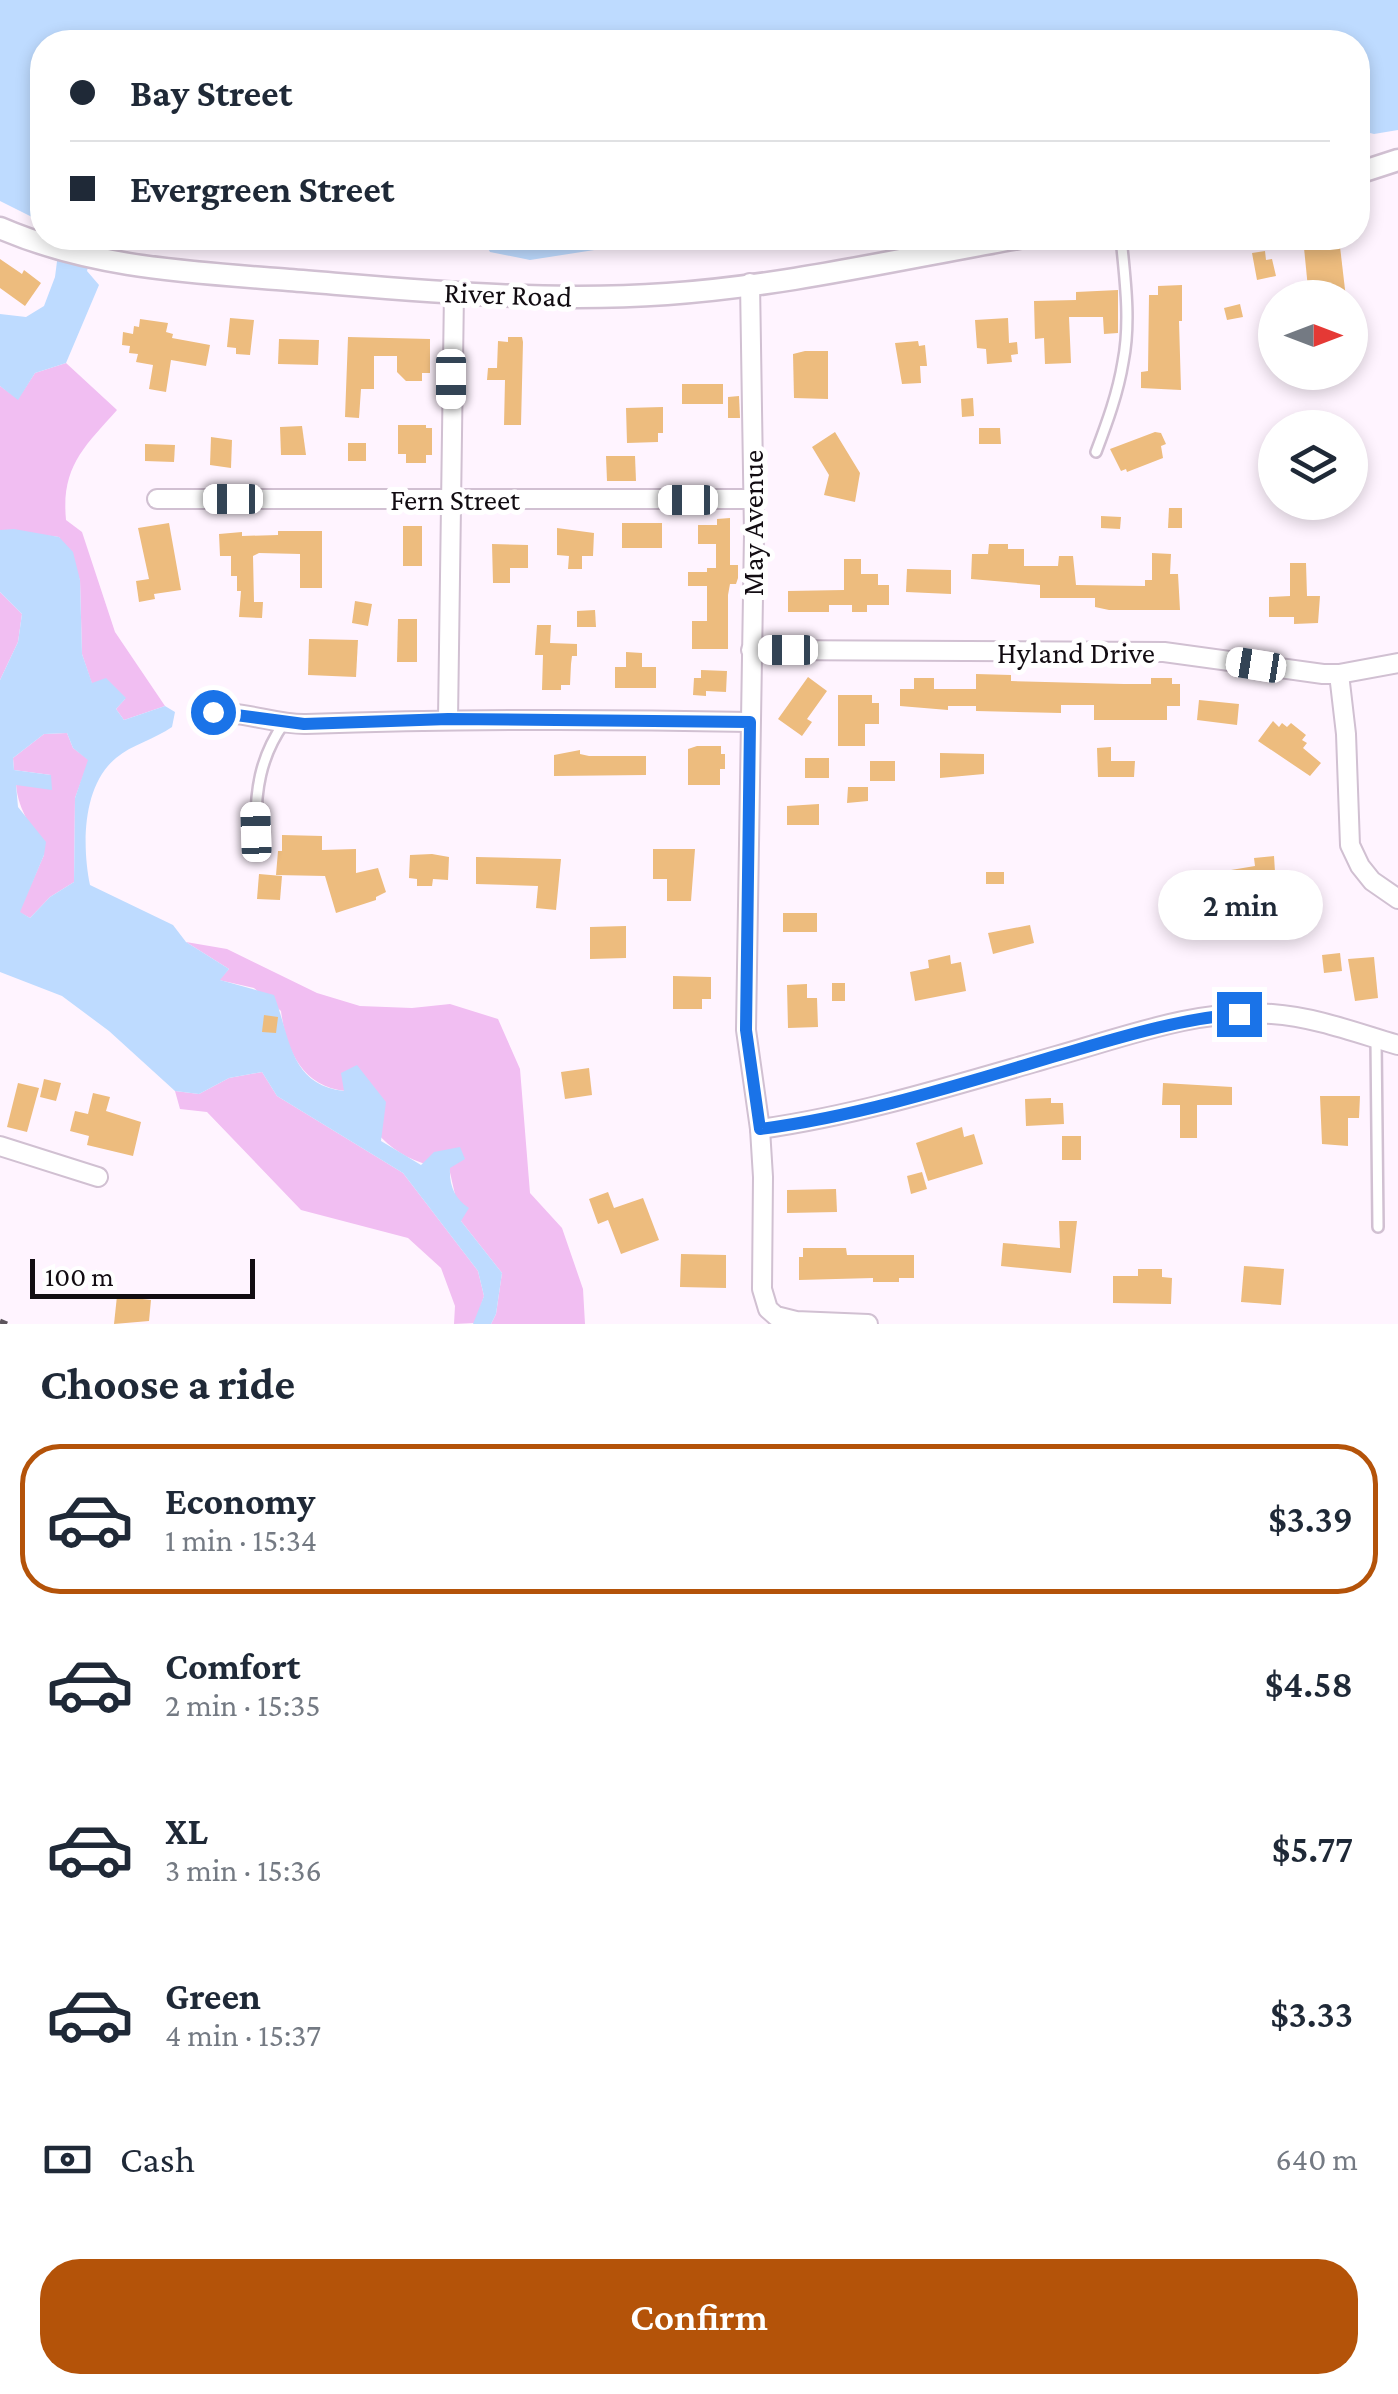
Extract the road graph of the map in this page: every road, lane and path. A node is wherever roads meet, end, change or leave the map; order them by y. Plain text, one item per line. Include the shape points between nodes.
1 (1398, 160) edge
2 (1370, 169) edge
3 (0, 228) edge
4 (30, 239) edge
5 (62, 250) edge
6 (947, 250) edge
7 (1122, 250) edge
8 (750, 283) junction
9 (454, 292) junction
10 (1096, 452) dead end
11 (451, 498) junction
12 (157, 499) dead end
13 (753, 500) junction
14 (751, 650) junction
15 (1398, 663) edge
16 (1339, 674) junction
17 (200, 716) dead end
18 (448, 719) junction
19 (750, 722) junction
20 (284, 723) junction
21 (256, 832) dead end
22 (1398, 899) edge
23 (1376, 1039) junction
24 (1398, 1046) edge
25 (760, 1129) junction
26 (0, 1146) edge
27 (98, 1177) dead end
28 (1378, 1226) dead end
29 (868, 1324) edge

1 - 2 street
3 - 4 street, River Road
5 - 9 street, River Road via 181,272
6 - 8 street, River Road
7 - 10 lane via 1124,359
8 - 9 street, River Road via 608,297
8 - 13 street, May Avenue
9 - 11 street
11 - 12 street, Fern Street
11 - 13 street, Fern Street
11 - 18 street
13 - 14 street, May Avenue
14 - 16 street, Hyland Drive via 1164,652
14 - 19 street, May Avenue
15 - 16 street, Hyland Drive
16 - 22 street via 1350,845 1372,881
17 - 20 street via 227,712
18 - 19 street
18 - 20 street
19 - 25 street, May Avenue via 746,1030
20 - 21 lane via 262,766
23 - 24 street
23 - 25 street via 1272,1014 1218,1016 848,1113
23 - 28 lane
25 - 29 street, May Avenue via 764,1301 776,1316 796,1322
26 - 27 street

